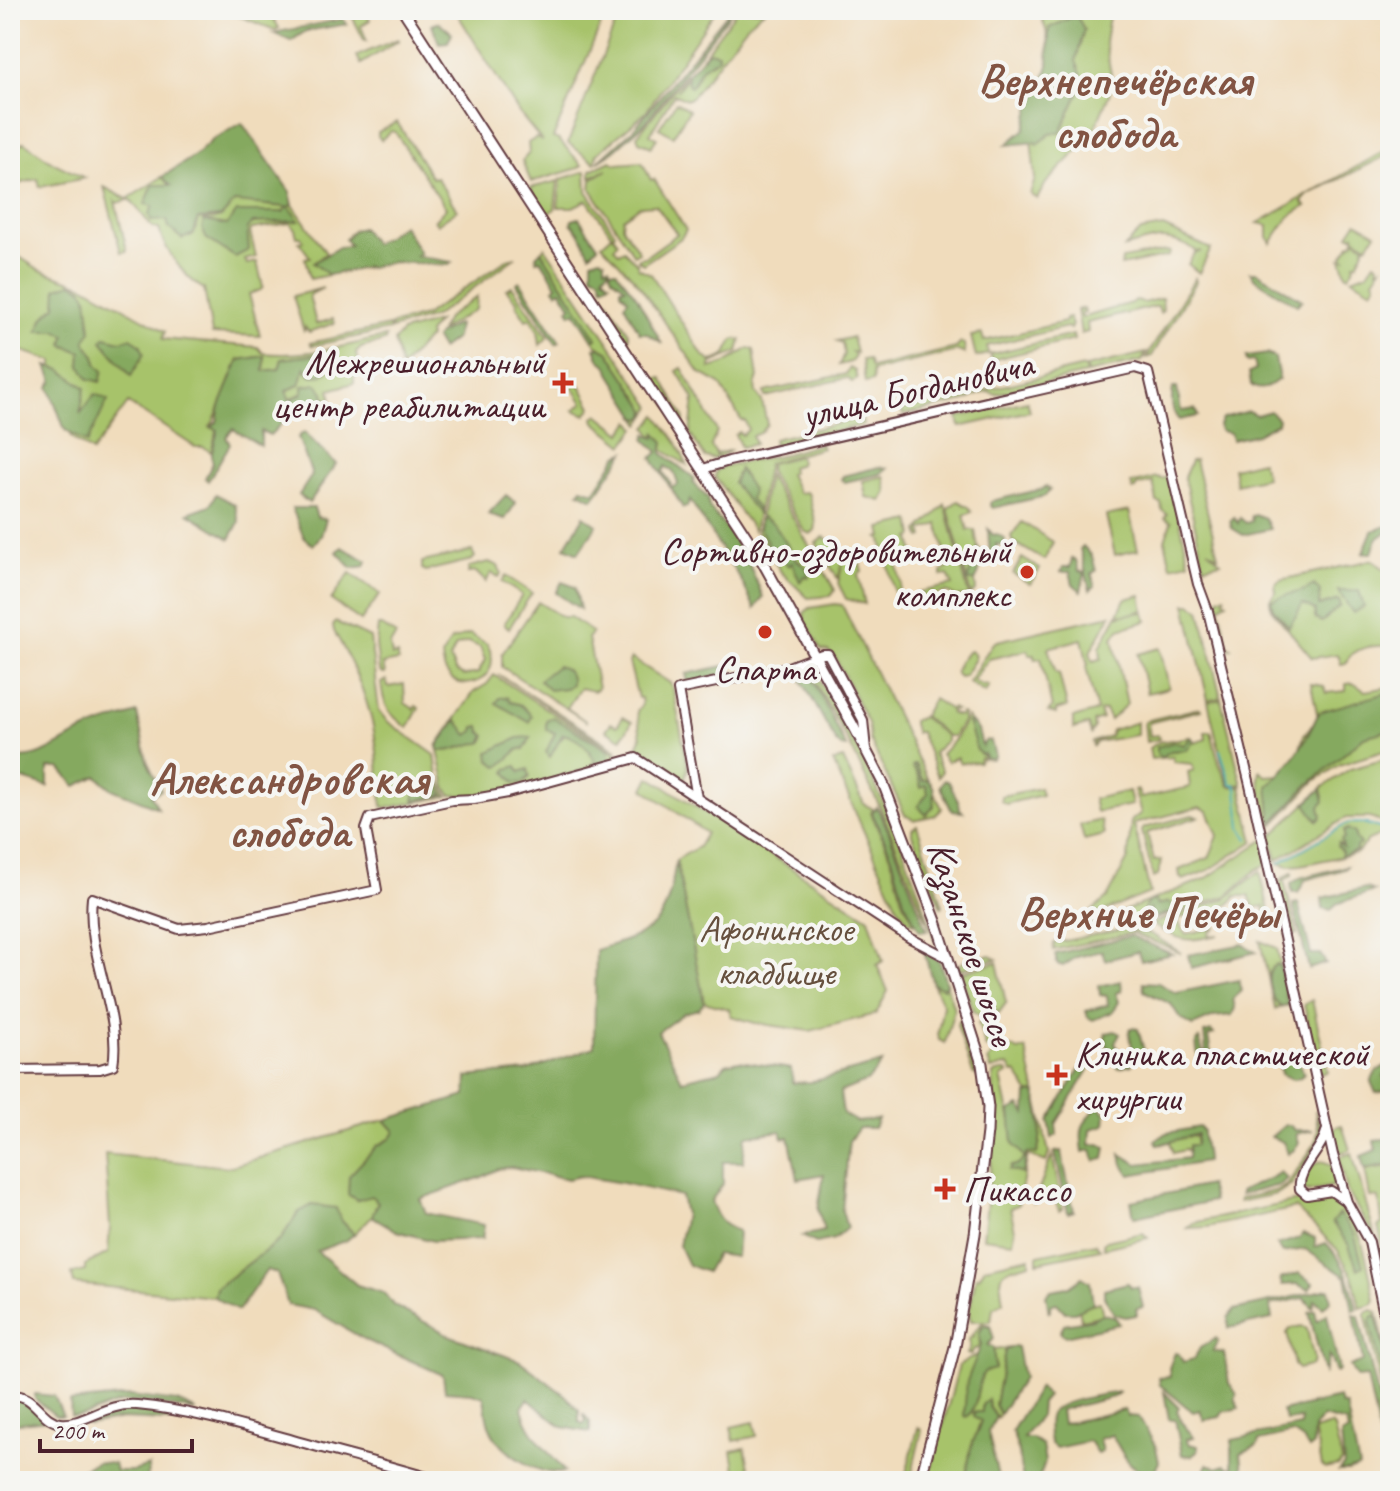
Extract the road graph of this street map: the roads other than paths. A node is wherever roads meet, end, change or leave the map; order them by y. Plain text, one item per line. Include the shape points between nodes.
1 (403, 10) edge
2 (703, 469) junction
3 (816, 657) junction
4 (692, 777) junction
5 (680, 787) junction
6 (697, 798) junction
7 (948, 958) junction
8 (10, 1070) edge
9 (1327, 1128) junction
10 (1311, 1160) junction
11 (1336, 1165) junction
12 (1339, 1177) junction
13 (1331, 1191) junction
14 (1347, 1202) junction
15 (1390, 1344) edge
16 (10, 1396) edge
17 (440, 1481) edge
18 (920, 1481) edge

1 - 2 main road, Казанское шоссе
2 - 3 main road, Казанское шоссе
2 - 9 street, улица Богдановича via 1145,369 1256,811
3 - 4 street via 678,690
3 - 7 main road, Казанское шоссе via 901,827
4 - 5 street
4 - 6 street
5 - 6 street
5 - 8 street via 636,758 499,795 370,818 367,836 377,890 208,926 168,927 92,898 94,948 109,1011 113,1065
6 - 7 street
7 - 18 main road, Казанское шоссе via 982,1064 987,1132 958,1332
9 - 10 street
9 - 11 street
10 - 11 street via 1326,1157
10 - 13 street via 1299,1178 1300,1189 1307,1195
11 - 12 street
12 - 13 street
12 - 14 street
13 - 14 street
14 - 15 street via 1369,1242
16 - 17 street via 26,1397 57,1423 135,1405 219,1420

